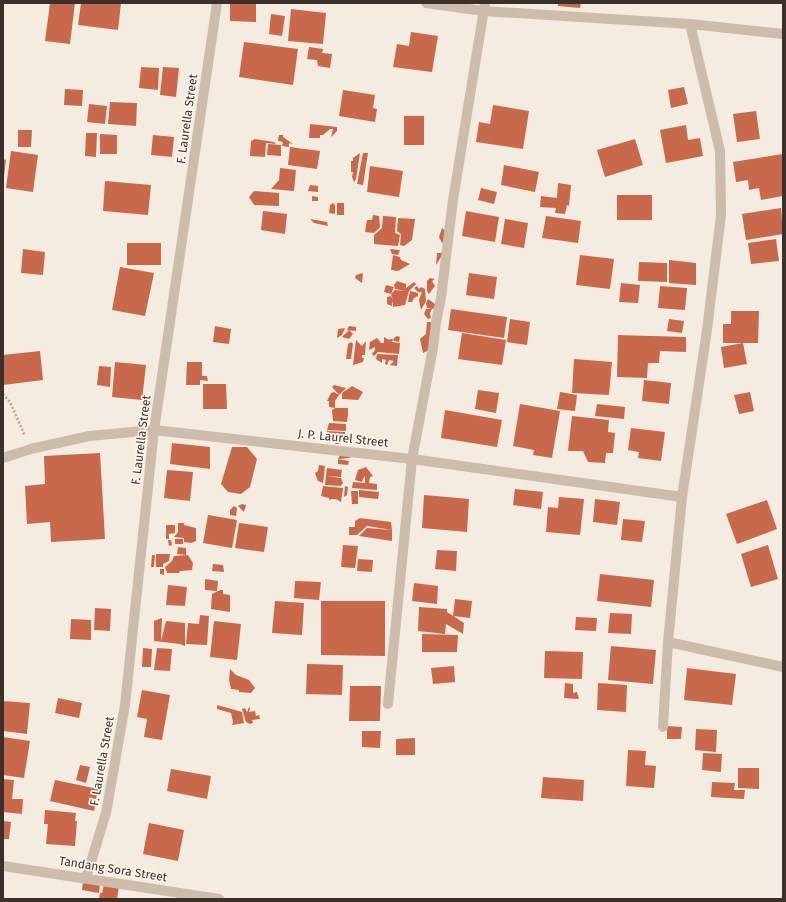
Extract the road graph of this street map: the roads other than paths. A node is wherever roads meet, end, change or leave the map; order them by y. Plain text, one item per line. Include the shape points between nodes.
1 (217, 3) edge
2 (426, 3) edge
3 (484, 7) edge
4 (690, 24) junction
5 (783, 34) edge
6 (154, 430) junction
7 (3, 458) edge
8 (412, 459) junction
9 (682, 497) junction
10 (668, 642) junction
11 (783, 667) edge
12 (388, 704) dead end
13 (662, 727) dead end
14 (3, 866) edge
15 (86, 878) junction
16 (219, 899) edge

1 - 6 street, F. Laurella Street
2 - 3 street
3 - 4 street
3 - 8 street via 453,200 441,298
4 - 5 street
4 - 9 street via 720,151 720,215 707,330
6 - 7 street, J. P. Laurel Street via 89,436
6 - 8 street, J. P. Laurel Street
6 - 15 street, F. Laurella Street via 125,705 106,813
8 - 9 street, J. P. Laurel Street
8 - 12 street
9 - 10 street
10 - 11 street
10 - 13 street
14 - 15 street, Tandang Sora Street
15 - 16 street, Tandang Sora Street

